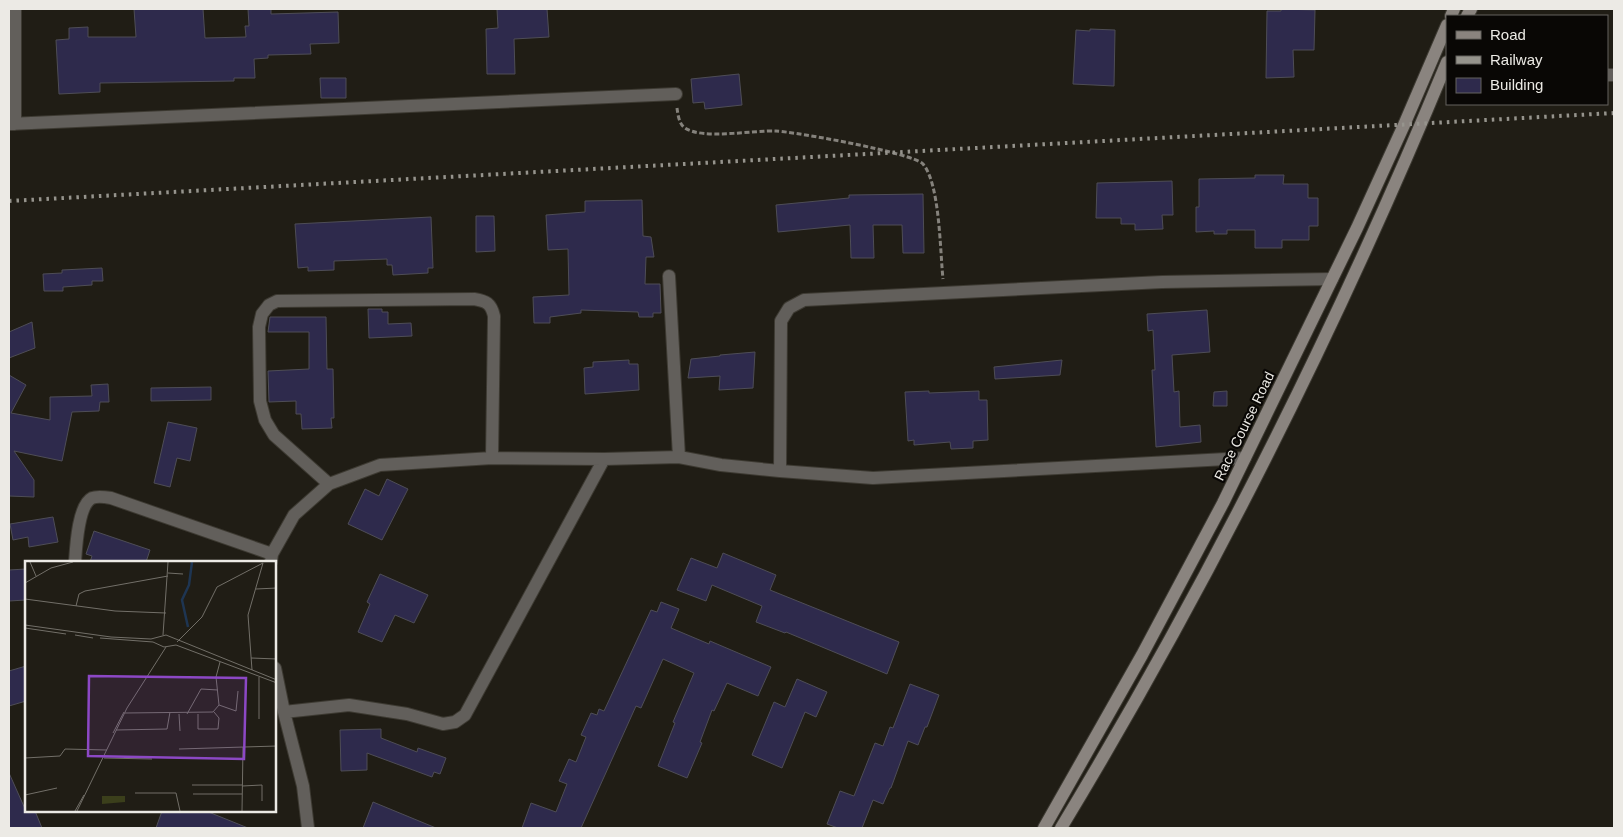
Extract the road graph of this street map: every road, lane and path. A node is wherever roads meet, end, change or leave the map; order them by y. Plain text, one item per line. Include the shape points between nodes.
1 (15, 9) edge
2 (1446, 27) edge
3 (1445, 70) edge
4 (1426, 72) junction
5 (676, 94) joint
6 (12, 124) edge
7 (669, 276) dead end
8 (1332, 279) junction
9 (944, 292) junction
10 (679, 457) junction
11 (492, 458) junction
12 (1245, 458) junction
13 (604, 459) junction
14 (780, 471) junction
15 (329, 484) junction
16 (271, 558) edge
17 (74, 561) edge
18 (276, 673) edge
19 (284, 712) junction
20 (308, 828) edge
21 (1044, 828) edge
22 (1061, 828) edge

1 - 6 street
2 - 4 street, Race Course Road
3 - 4 street
3 - 22 street via 1359,267 1268,453 1172,639
4 - 8 street, Race Course Road
5 - 6 street
5 - 9 path via 679,118 684,128 694,132 776,131 894,152 922,162 935,192
7 - 10 street
8 - 9 street via 1162,282
8 - 12 street, Race Course Road
9 - 14 street via 804,300 789,308 781,321
10 - 13 street
10 - 14 street
11 - 13 street
11 - 15 street via 380,465
11 - 15 street via 494,316 486,301 277,301 262,314 259,327 260,401 265,420 274,435
12 - 14 street via 873,478
12 - 21 street, Race Course Road via 1142,655
13 - 19 street via 465,715 455,722 443,724 407,714 349,705
15 - 16 street via 294,515
16 - 17 street via 111,498 99,497 91,498 85,504
18 - 19 street
19 - 20 street via 303,786

